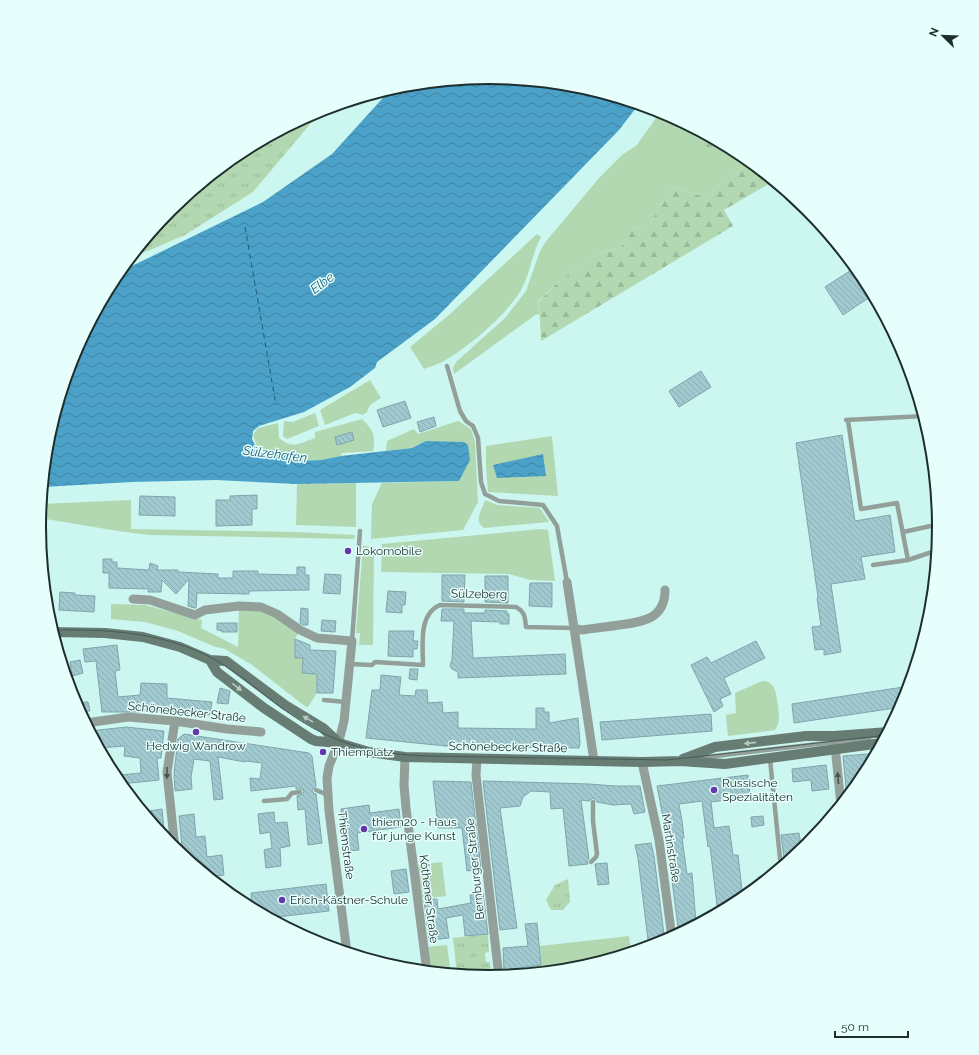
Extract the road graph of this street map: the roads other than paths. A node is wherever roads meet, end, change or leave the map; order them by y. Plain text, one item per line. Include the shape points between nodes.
1 (447, 366) dead end
2 (919, 416) edge
3 (933, 526) edge
4 (360, 531) dead end
5 (903, 532) junction
6 (932, 552) edge
7 (908, 560) junction
8 (873, 565) dead end
9 (567, 582) joint
10 (665, 590) dead end
11 (133, 599) dead end
12 (574, 628) junction
13 (59, 632) edge
14 (352, 641) junction
15 (210, 660) junction
16 (350, 664) junction
17 (324, 700) dead end
18 (346, 702) junction
19 (175, 721) junction
20 (91, 722) edge
21 (261, 732) dead end
22 (882, 733) edge
23 (880, 737) edge
24 (338, 743) junction
25 (834, 743) junction
26 (877, 743) edge
27 (405, 758) junction
28 (770, 758) junction
29 (477, 759) junction
30 (594, 761) junction
31 (680, 761) junction
32 (642, 762) junction
33 (316, 790) dead end
34 (300, 792) dead end
35 (328, 795) junction
36 (840, 798) edge
37 (264, 801) dead end
38 (593, 802) dead end
39 (174, 839) edge
40 (591, 862) dead end
41 (780, 862) edge
42 (671, 932) edge
43 (346, 947) edge
44 (425, 966) edge
45 (498, 971) edge

1 - 9 lane via 460,411 466,421 473,426 478,438 481,482 485,494 499,501 543,505 557,526
2 - 5 lane via 846,420 861,509 897,503
3 - 5 lane
4 - 14 lane
5 - 7 lane
6 - 7 lane
7 - 8 lane
9 - 12 street
10 - 12 street, Sülzeberg via 661,609 646,621 582,630
11 - 14 street via 150,600 194,615 205,610 239,606 261,607 316,638
12 - 16 lane, Sülzeberg via 526,627 522,610 516,607 440,605 432,609 425,622 423,665 375,662 372,665
12 - 30 street
13 - 15 main road, Schönebecker Straße via 143,636 180,647
14 - 16 street, Thiemstraße
24 -> 15 main road, Schönebecker Straße via 323,728 285,705 226,661
15 -> 24 main road, Schönebecker Straße via 217,672 291,726 316,741
16 - 18 street, Thiemstraße
17 - 18 lane
18 - 24 street, Thiemstraße
19 - 20 street, Schönebecker Straße via 128,717
19 - 21 street, Schönebecker Straße
19 -> 39 street via 167,772
22 - 25 main road, Schönebecker Straße
23 - 25 lane
24 - 27 main road, Schönebecker Straße via 369,752
24 - 35 street, Thiemstraße via 328,772
25 - 26 main road, Schönebecker Straße
25 - 28 main road, Schönebecker Straße
25 - 31 main road, Schönebecker Straße via 806,736 715,747
36 -> 25 street
27 - 29 main road, Schönebecker Straße
27 - 44 street, Köthener Straße via 406,808
28 - 31 main road, Schönebecker Straße via 725,764
28 - 41 lane
29 - 30 main road, Schönebecker Straße
29 - 45 street, Bernburger Straße via 476,775
30 - 32 main road, Schönebecker Straße
31 - 32 main road, Schönebecker Straße
32 - 42 street, Martinstraße via 659,840
33 - 35 lane
34 - 37 lane via 292,793 287,799
35 - 43 street, Thiemstraße
38 - 40 lane via 597,854

